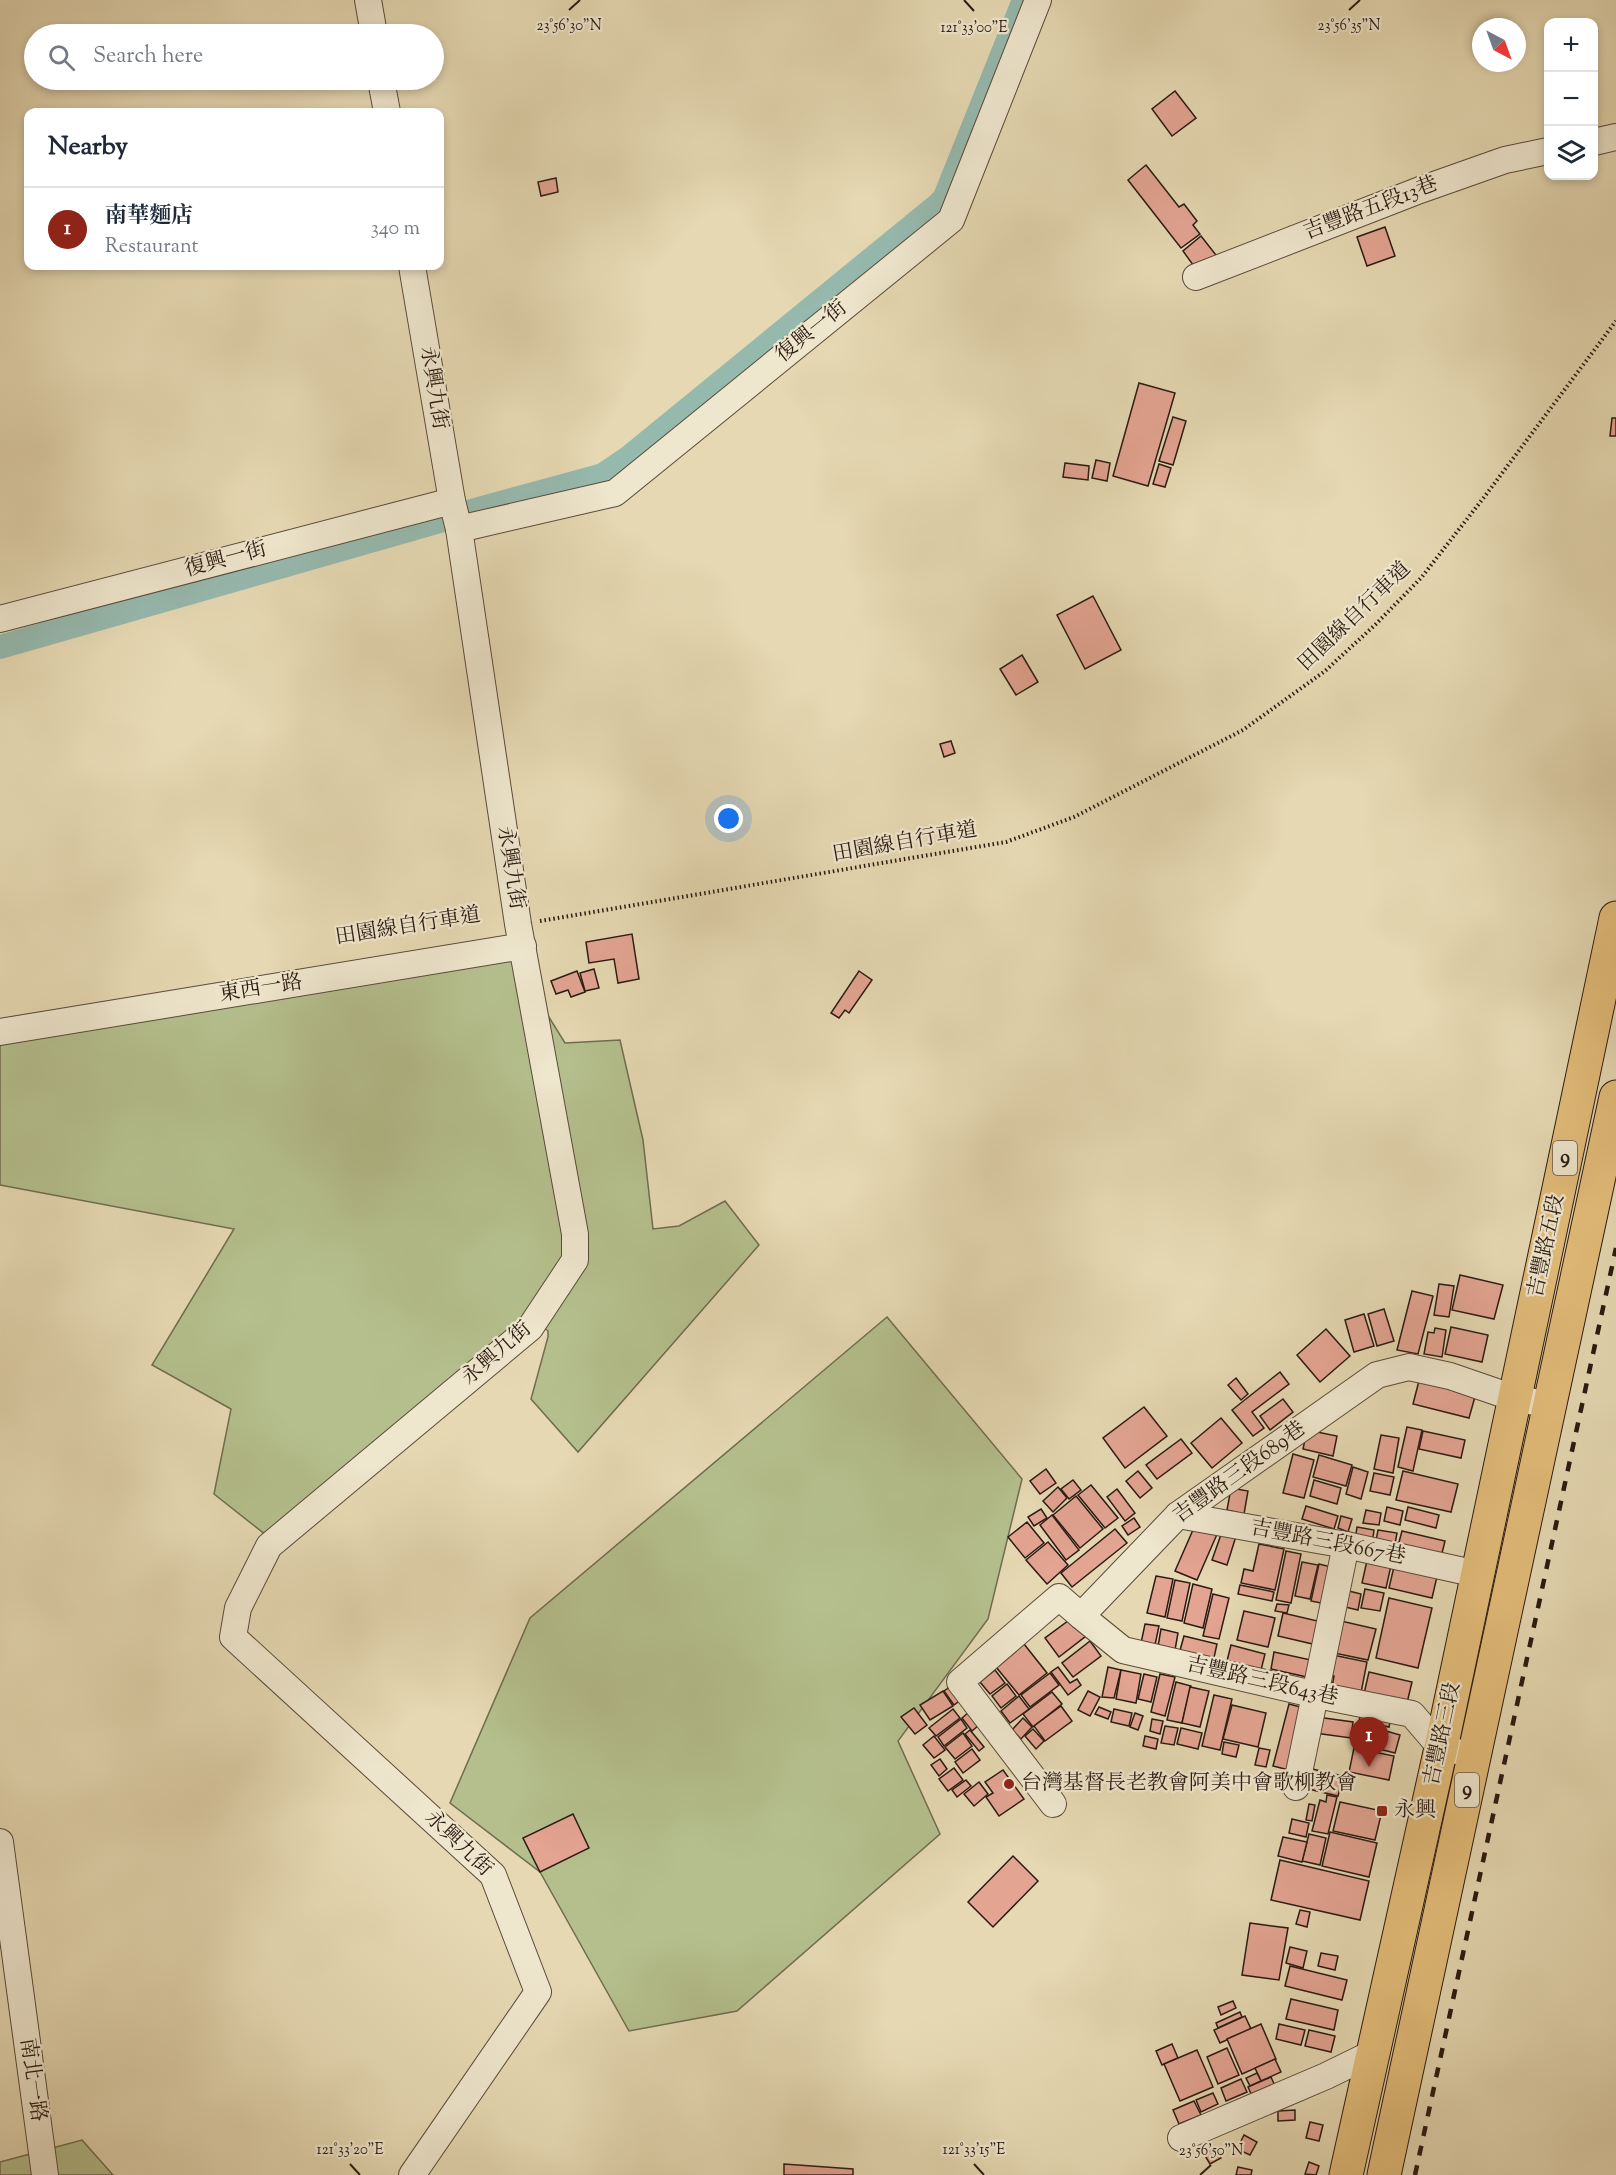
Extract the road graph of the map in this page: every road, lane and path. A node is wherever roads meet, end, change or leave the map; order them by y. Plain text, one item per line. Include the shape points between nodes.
1 (368, 0) edge
2 (1038, 0) edge
3 (372, 24) edge
4 (383, 90) edge
5 (386, 108) edge
6 (1616, 137) edge
7 (1598, 141) edge
8 (1544, 152) edge
9 (413, 270) edge
10 (1196, 277) dead end
11 (1616, 321) edge
12 (452, 501) junction
13 (459, 529) junction
14 (0, 619) edge
15 (1616, 918) edge
16 (521, 935) junction
17 (0, 1032) edge
18 (1616, 1097) edge
19 (1514, 1398) junction
20 (1550, 1405) junction
21 (1178, 1515) junction
22 (1346, 1545) junction
23 (1477, 1574) junction
24 (1081, 1616) junction
25 (1317, 1695) junction
26 (1441, 1748) junction
27 (1474, 1756) junction
28 (1296, 1787) dead end
29 (1053, 1804) dead end
30 (0, 1842) edge
31 (1373, 2053) junction
32 (1181, 2138) dead end
33 (45, 2175) edge
34 (412, 2175) edge
35 (1346, 2175) edge
36 (1384, 2175) edge

1 - 3 street
2 - 13 street, 復興一街 via 951,220 615,493
4 - 5 street
6 - 7 street
8 - 10 street, 吉豐路五段13巷 via 1505,160 1420,190
9 - 12 street, 永興九街
11 - 16 path, 田園線自行車道 via 1420,578 1325,671 1243,730 1074,817 1006,842
12 - 13 street, 永興九街
12 - 14 street, 復興一街
13 - 16 street, 永興九街
15 - 19 main road, 吉豐路五段 / 9
16 - 17 street, 東西一路
16 - 34 street, 永興九街 via 574,1234 575,1260 530,1328 269,1546 238,1608 233,1637 493,1875 538,1992
18 - 20 main road, 吉豐路五段 / 9
19 - 20 street, 吉豐路三段689巷
19 - 21 street, 吉豐路三段689巷 via 1409,1367 1377,1375
19 - 23 main road, 吉豐路三段 / 9
20 - 27 main road, 吉豐路三段 / 9
21 - 22 street, 吉豐路三段667巷
21 - 24 street, 吉豐路三段689巷
22 - 23 street, 吉豐路三段667巷
22 - 25 street
23 - 26 main road, 吉豐路三段 / 9
24 - 25 street, 吉豐路三段643巷 via 1123,1650
24 - 29 street via 1059,1597 960,1682
25 - 26 street, 吉豐路三段643巷 via 1412,1714
25 - 28 street
26 - 27 street
26 - 31 main road, 吉豐路三段 / 9
27 - 36 main road, 吉豐路三段 / 9
30 - 33 street, 南北一路
31 - 32 street
31 - 35 main road, 吉豐路三段 / 9

